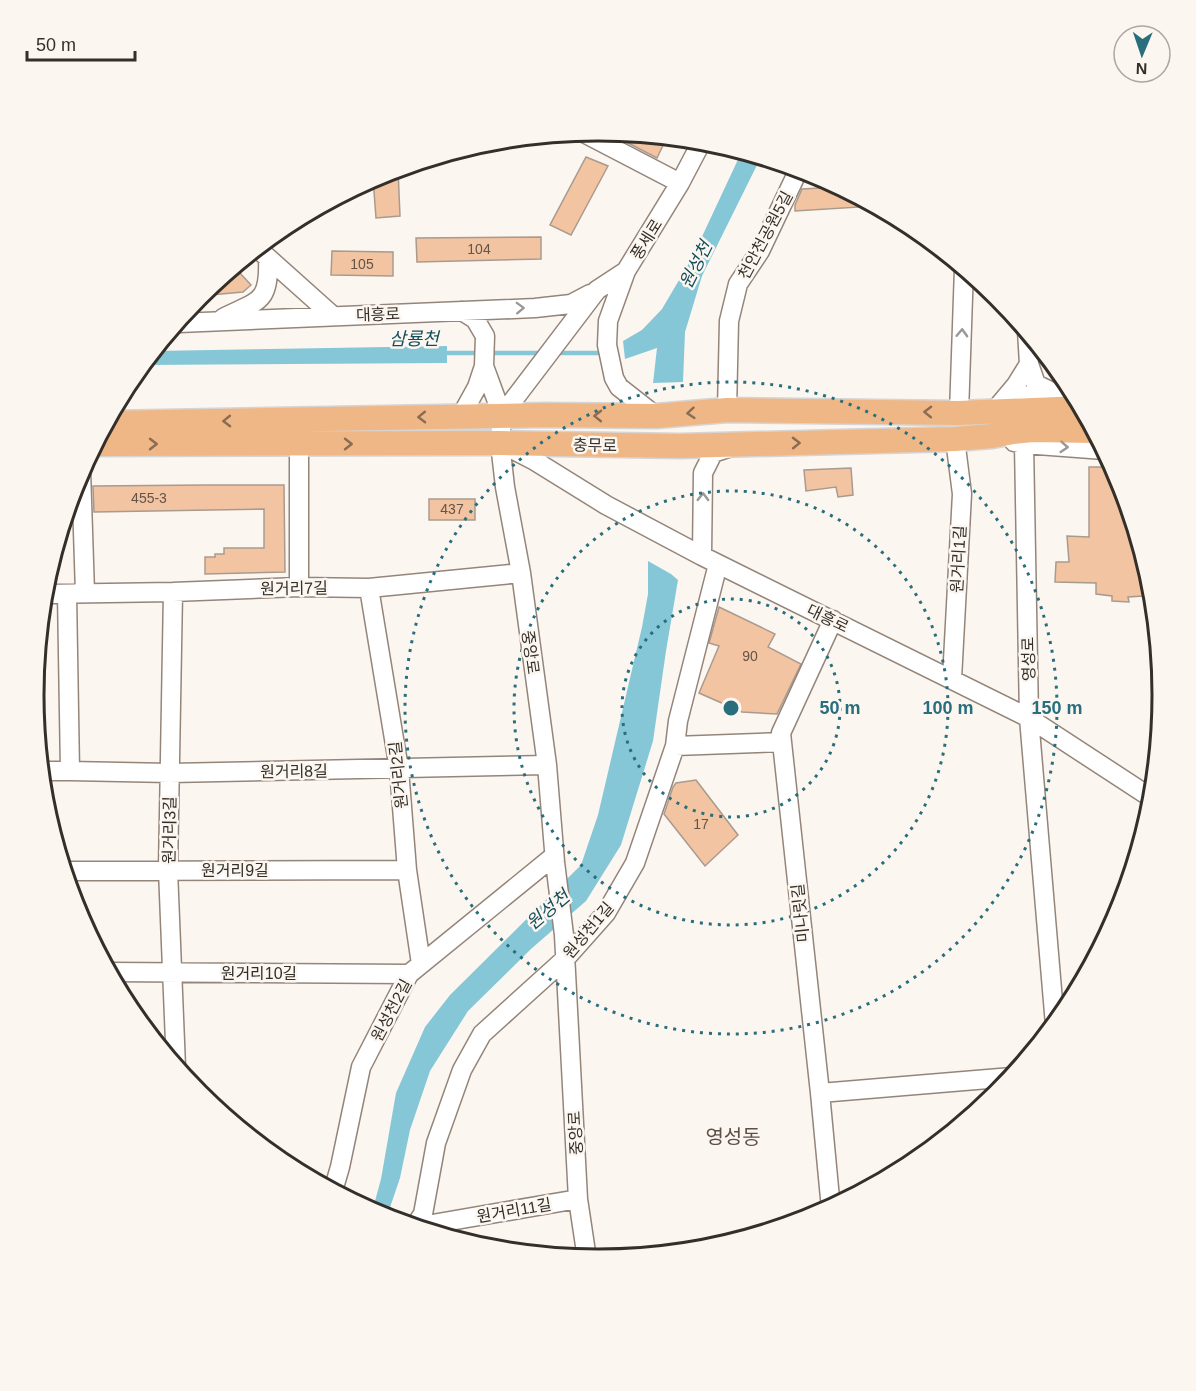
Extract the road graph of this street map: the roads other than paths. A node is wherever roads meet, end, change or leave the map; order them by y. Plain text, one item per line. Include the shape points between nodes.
1 (599, 141) edge
2 (697, 151) edge
3 (795, 177) edge
4 (680, 183) junction
5 (262, 254) edge
6 (263, 254) edge
7 (626, 271) junction
8 (964, 279) edge
9 (597, 290) junction
10 (462, 311) junction
11 (333, 316) junction
12 (216, 322) junction
13 (188, 323) edge
14 (1028, 346) edge
15 (1029, 364) junction
16 (484, 366) junction
17 (1061, 391) edge
18 (1052, 392) junction
19 (497, 405) junction
20 (1072, 408) edge
21 (727, 410) junction
22 (992, 410) junction
23 (959, 413) junction
24 (461, 416) junction
25 (656, 417) junction
26 (115, 423) edge
27 (1084, 430) edge
28 (992, 436) junction
29 (955, 439) junction
30 (500, 443) junction
31 (104, 444) edge
32 (298, 444) junction
33 (738, 444) junction
34 (1024, 444) junction
35 (1095, 449) edge
36 (555, 473) junction
37 (82, 494) edge
38 (507, 495) junction
39 (710, 560) junction
40 (521, 573) junction
41 (299, 586) junction
42 (369, 588) junction
43 (173, 592) junction
44 (85, 593) junction
45 (53, 594) edge
46 (67, 594) junction
47 (833, 620) junction
48 (952, 679) junction
49 (1029, 718) junction
50 (782, 738) junction
51 (675, 746) junction
52 (547, 765) junction
53 (399, 769) junction
54 (48, 771) edge
55 (70, 771) junction
56 (170, 773) junction
57 (1144, 793) edge
58 (554, 859) junction
59 (168, 870) junction
60 (407, 870) junction
61 (72, 871) edge
62 (566, 958) junction
63 (415, 969) junction
64 (117, 972) edge
65 (172, 972) junction
66 (1054, 1011) edge
67 (175, 1054) edge
68 (999, 1078) edge
69 (820, 1093) junction
70 (335, 1184) edge
71 (578, 1199) junction
72 (830, 1199) edge
73 (419, 1220) edge
74 (431, 1224) edge
75 (586, 1250) edge

1 - 4 street
2 - 4 street, 풍세로
3 - 21 street, 천안천공원5길 via 760,251 738,284 729,321
4 - 7 street, 풍세로
5 - 12 street via 267,284 257,303
6 - 11 street
7 - 9 street, 풍세로
7 - 25 street via 608,321 607,345 619,387
23 -> 8 street
10 -> 9 street, 대흥로 via 571,304
9 - 19 street, 풍세로 via 519,394
10 - 11 street, 대흥로
10 - 16 street via 475,319 486,336
11 - 12 street, 대흥로
12 - 13 street, 대흥로
14 - 15 street
15 - 18 street via 1036,384
15 - 22 street via 1016,385
16 - 19 street
16 - 24 street
17 - 18 street
18 - 22 street via 1029,395
19 - 24 main road, 충무로
25 -> 19 main road, 충무로
19 - 30 street, 중앙로
20 - 22 main road, 충무로
23 -> 21 main road, 충무로
21 -> 25 main road, 충무로
22 - 23 main road, 충무로
24 -> 26 main road, 충무로
27 - 28 main road, 충무로 via 1033,430
28 - 29 main road, 충무로
28 - 34 street
33 -> 29 main road, 충무로
29 - 48 street, 원거리1길 via 962,494
32 -> 30 main road, 충무로
30 - 33 main road, 충무로
30 - 36 street, 대흥로
30 - 38 street, 중앙로
31 -> 32 main road, 충무로
32 - 41 street
39 -> 33 street, 원성천1길 via 703,473 713,453
34 -> 35 street
34 - 49 street, 영성로
36 - 38 street via 521,467 513,472
36 - 39 street, 대흥로
37 - 44 street
38 - 40 street, 중앙로
39 - 47 street, 대흥로
39 - 51 street, 원성천1길
40 - 42 street, 원거리7길
40 - 52 street, 중앙로
41 - 42 street, 원거리7길
41 - 43 street, 원거리7길
42 - 53 street, 원거리2길
43 - 44 street, 원거리7길
43 - 56 street, 원거리3길
44 - 46 street, 원거리7길
45 - 46 street, 원거리7길
46 - 55 street
47 - 48 street, 대흥로
47 - 50 street
48 - 49 street, 대흥로
49 - 57 street, 대흥로
49 - 66 street, 영성로
50 - 51 street
50 - 69 street, 미나릿길
51 - 62 street, 원성천1길 via 635,863 606,913
52 - 53 street, 원거리8길
52 - 58 street, 중앙로
53 - 56 street, 원거리8길
53 - 60 street, 원거리2길
54 - 55 street, 원거리8길
55 - 56 street, 원거리8길
56 - 59 street, 원거리3길
58 - 62 street, 중앙로
58 - 63 street, 원성천2길
59 - 60 street, 원거리9길
59 - 61 street, 원거리9길
59 - 65 street, 원거리3길
60 - 63 street, 원거리2길
62 - 71 street, 중앙로
62 - 73 street, 원성천1길 via 482,1034 462,1070 436,1143
63 - 65 street, 원거리10길
63 - 70 street, 원성천2길 via 361,1067
64 - 65 street, 원거리10길
65 - 67 street, 원거리3길
68 - 69 street
69 - 72 street, 미나릿길
71 - 74 street, 원거리11길
71 - 75 street, 중앙로

